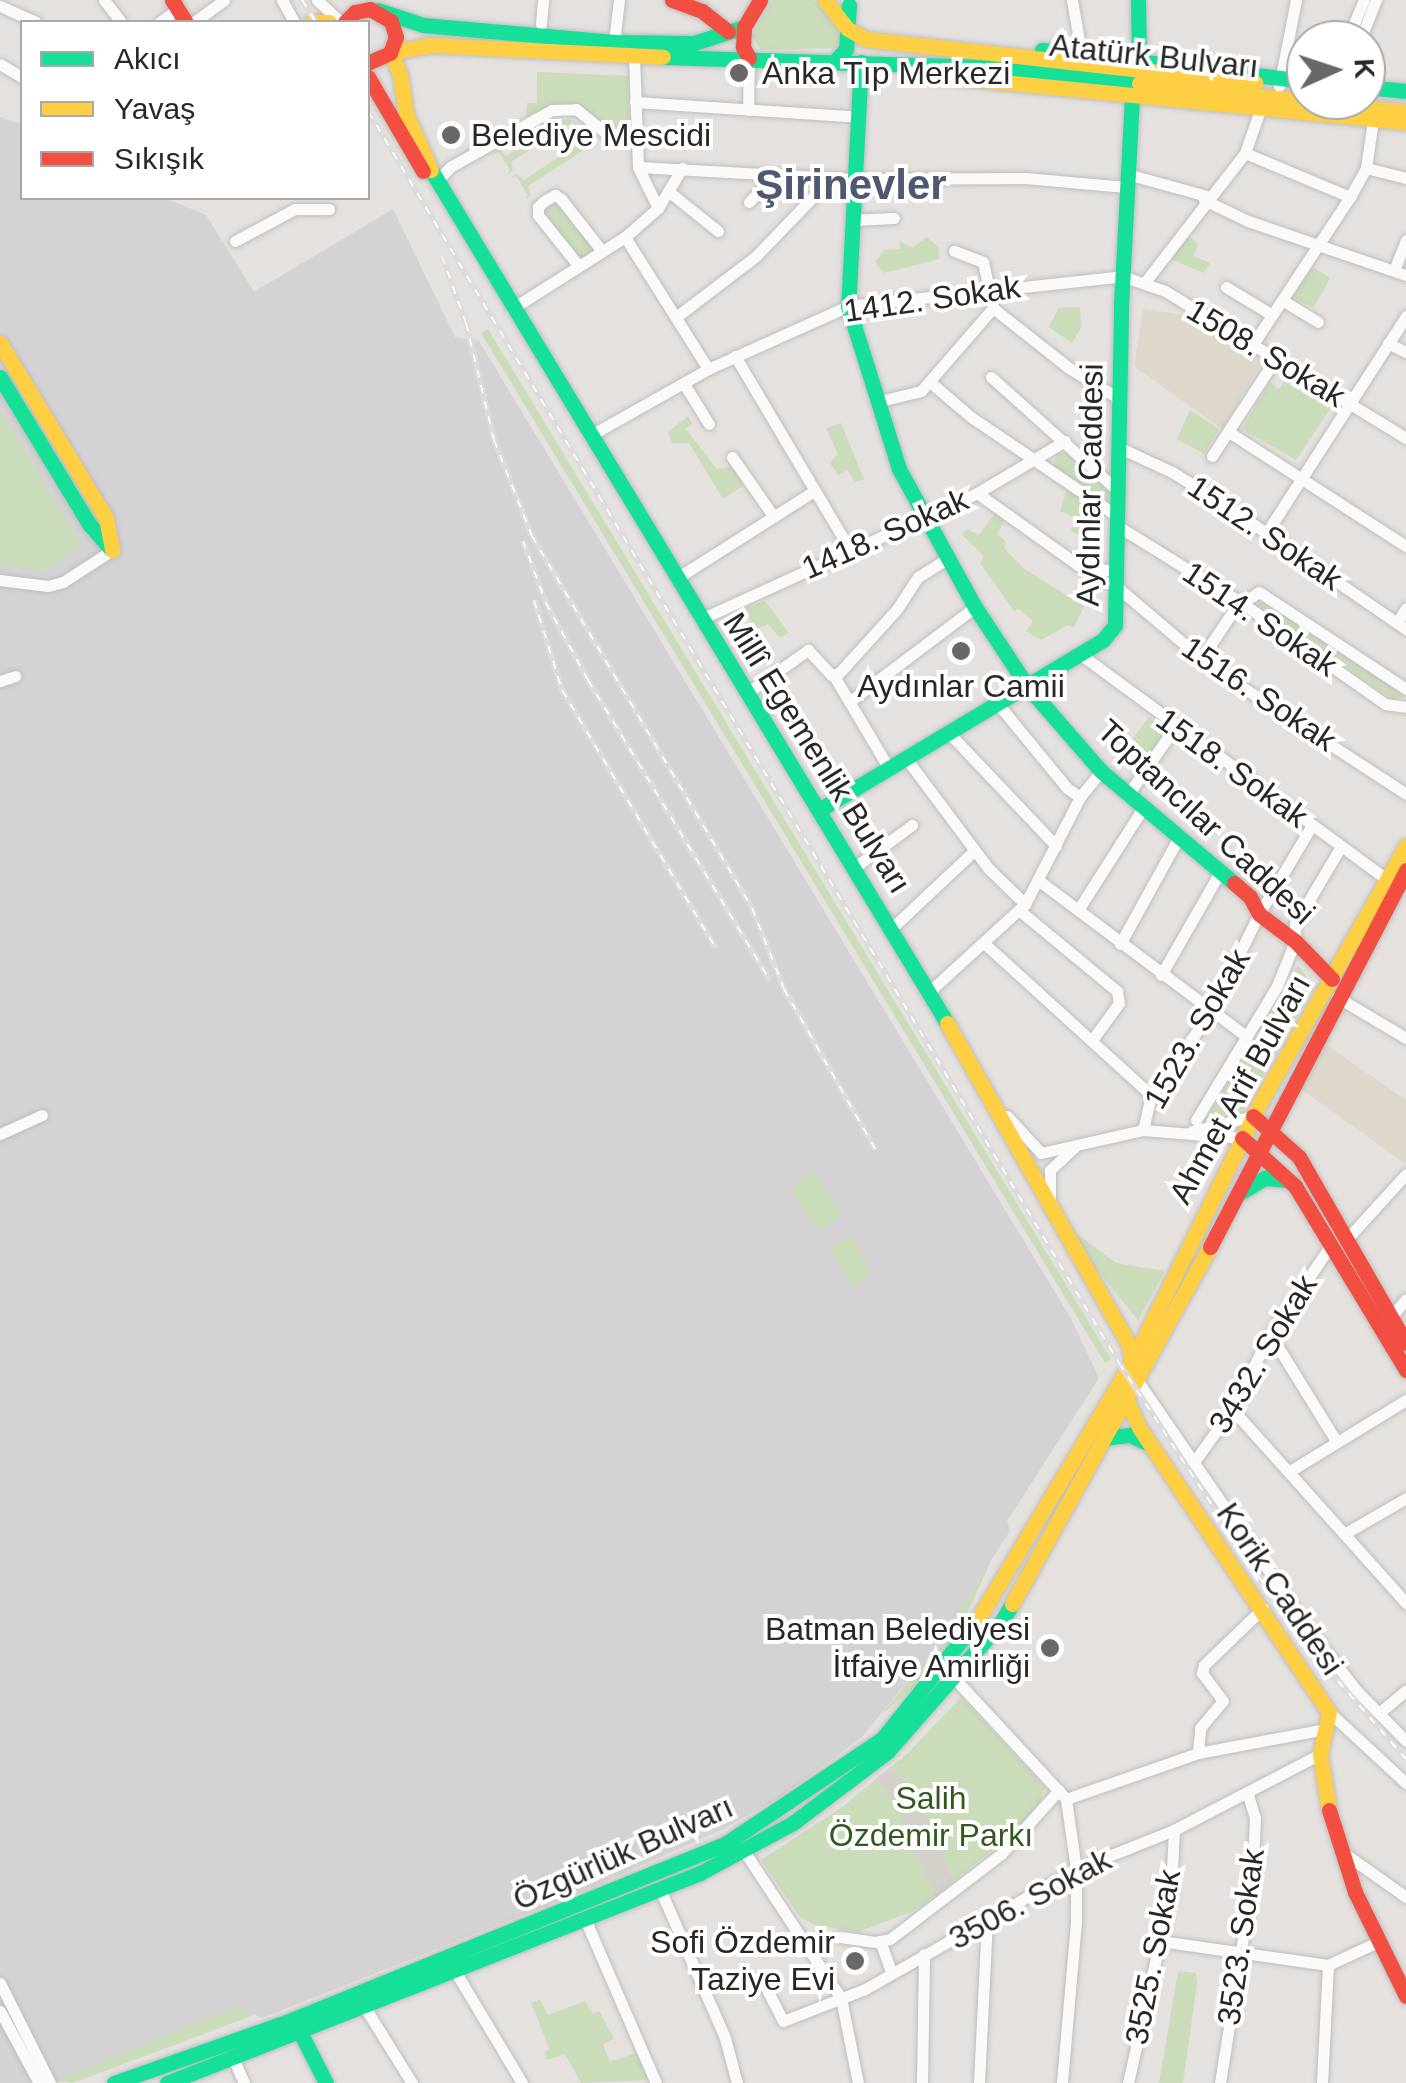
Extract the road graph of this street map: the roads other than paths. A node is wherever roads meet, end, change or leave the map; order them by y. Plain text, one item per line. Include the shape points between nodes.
1 (224, 0) edge
2 (316, 0) edge
3 (543, 0) edge
4 (619, 0) edge
5 (672, 0) edge
6 (825, 0) edge
7 (1072, 0) edge
8 (1138, 0) edge
9 (1296, 0) edge
10 (754, 2) edge
11 (850, 2) edge
12 (371, 5) edge
13 (0, 6) edge
14 (32, 20) edge
15 (197, 20) edge
16 (341, 20) edge
17 (347, 20) edge
18 (540, 24) dead end
19 (435, 26) junction
20 (736, 29) junction
21 (848, 29) junction
22 (871, 40) junction
23 (1078, 40) dead end
24 (614, 42) junction
25 (430, 45) junction
26 (390, 53) junction
27 (634, 57) junction
28 (750, 58) junction
29 (836, 60) junction
30 (370, 62) edge
31 (861, 68) junction
32 (1137, 75) junction
33 (370, 81) edge
34 (1280, 82) junction
35 (1286, 82) edge
36 (1286, 84) edge
37 (402, 94) junction
38 (380, 99) junction
39 (635, 102) junction
40 (1261, 107) junction
41 (748, 110) junction
42 (1286, 110) edge
43 (1406, 112) edge
44 (858, 116) junction
45 (1373, 120) joint
46 (1406, 122) edge
47 (636, 142) junction
48 (1245, 153) junction
49 (638, 167) junction
50 (682, 168) junction
51 (1366, 168) junction
52 (774, 176) junction
53 (831, 178) junction
54 (1406, 178) edge
55 (853, 179) junction
56 (1127, 181) junction
57 (436, 182) junction
58 (668, 191) junction
59 (1350, 197) junction
60 (1206, 198) junction
61 (749, 202) dead end
62 (292, 203) edge
63 (658, 208) junction
64 (329, 209) dead end
65 (894, 218) dead end
66 (851, 220) junction
67 (718, 231) dead end
68 (625, 237) junction
69 (1406, 240) edge
70 (235, 241) dead end
71 (1322, 243) junction
72 (602, 251) junction
73 (954, 251) dead end
74 (578, 265) junction
75 (1400, 272) edge
76 (1122, 276) junction
77 (1145, 282) junction
78 (1226, 287) dead end
79 (987, 290) junction
80 (1282, 300) junction
81 (848, 306) junction
82 (513, 308) junction
83 (993, 308) junction
84 (1272, 315) junction
85 (1406, 316) edge
86 (676, 317) junction
87 (1318, 322) dead end
88 (0, 343) edge
89 (1388, 343) junction
90 (1254, 344) junction
91 (1406, 352) edge
92 (734, 356) junction
93 (1276, 358) junction
94 (708, 369) junction
95 (0, 376) edge
96 (990, 377) dead end
97 (930, 382) junction
98 (684, 384) junction
99 (1118, 398) junction
100 (876, 402) junction
101 (1348, 403) junction
102 (709, 424) dead end
103 (1228, 432) junction
104 (591, 435) junction
105 (1406, 438) edge
106 (1066, 441) junction
107 (1118, 448) junction
108 (1034, 456) junction
109 (1212, 456) dead end
110 (732, 457) dead end
111 (1304, 478) junction
112 (1116, 489) junction
113 (814, 491) junction
114 (977, 493) junction
115 (774, 517) junction
116 (925, 518) junction
117 (1116, 520) junction
118 (1267, 532) junction
119 (1406, 546) edge
120 (112, 550) junction
121 (850, 551) junction
122 (948, 558) junction
123 (677, 578) junction
124 (0, 580) edge
125 (1117, 580) junction
126 (1240, 602) junction
127 (975, 607) junction
128 (1406, 608) edge
129 (701, 619) junction
130 (1401, 626) edge
131 (1080, 654) junction
132 (1201, 658) junction
133 (15, 676) dead end
134 (834, 676) junction
135 (0, 681) edge
136 (1027, 686) junction
137 (1406, 689) edge
138 (747, 693) junction
139 (850, 702) junction
140 (998, 704) junction
141 (1406, 707) edge
142 (1176, 727) junction
143 (948, 732) junction
144 (905, 757) junction
145 (888, 767) junction
146 (1101, 772) junction
147 (1406, 794) edge
148 (1128, 796) junction
149 (1080, 797) junction
150 (1143, 808) junction
151 (819, 810) junction
152 (912, 825) dead end
153 (1312, 826) junction
154 (1179, 837) junction
155 (1056, 846) junction
156 (1406, 846) edge
157 (1340, 848) junction
158 (974, 851) junction
159 (855, 867) junction
160 (1406, 870) edge
161 (1220, 872) junction
162 (1386, 879) junction
163 (1038, 880) junction
164 (1022, 907) junction
165 (1078, 910) junction
166 (1259, 914) junction
167 (893, 927) junction
168 (1295, 940) junction
169 (985, 944) junction
170 (1120, 944) junction
171 (1161, 975) junction
172 (1332, 979) junction
173 (930, 991) junction
174 (1336, 996) junction
175 (1211, 1011) junction
176 (1246, 1036) junction
177 (1406, 1038) edge
178 (1092, 1040) junction
179 (984, 1090) junction
180 (1151, 1095) junction
181 (1285, 1104) junction
182 (42, 1115) dead end
183 (1252, 1116) junction
184 (1196, 1120) dead end
185 (1272, 1129) junction
186 (1143, 1130) junction
187 (1188, 1133) junction
188 (0, 1134) edge
189 (1242, 1138) junction
190 (1077, 1146) junction
191 (1259, 1152) junction
192 (1041, 1153) junction
193 (1299, 1157) junction
194 (1025, 1166) junction
195 (1406, 1174) edge
196 (1288, 1180) junction
197 (1240, 1194) junction
198 (1051, 1209) junction
199 (1338, 1242) junction
200 (1406, 1299) edge
201 (1112, 1316) junction
202 (1390, 1318) junction
203 (1166, 1325) junction
204 (1148, 1332) junction
205 (1270, 1334) junction
206 (1406, 1343) edge
207 (1151, 1352) joint
208 (1132, 1362) junction
209 (1406, 1370) edge
210 (1137, 1380) junction
211 (1126, 1399) junction
212 (1406, 1400) edge
213 (1232, 1409) junction
214 (1104, 1438) junction
215 (1336, 1442) junction
216 (1151, 1446) junction
217 (1194, 1462) junction
218 (1290, 1471) junction
219 (1406, 1498) edge
220 (1344, 1534) junction
221 (1011, 1560) junction
222 (1029, 1574) junction
223 (1406, 1603) edge
224 (1263, 1608) junction
225 (956, 1679) junction
226 (1406, 1690) edge
227 (1329, 1712) junction
228 (1378, 1713) junction
229 (1325, 1729) junction
230 (1406, 1740) edge
231 (1198, 1753) junction
232 (1320, 1754) junction
233 (1406, 1783) edge
234 (1247, 1792) junction
235 (1062, 1794) junction
236 (1174, 1830) junction
237 (1341, 1851) junction
238 (744, 1852) junction
239 (1076, 1869) junction
240 (660, 1889) junction
241 (1406, 1897) edge
242 (585, 1919) junction
243 (988, 1920) junction
244 (840, 1938) dead end
245 (880, 1941) junction
246 (1160, 1941) junction
247 (1380, 1941) junction
248 (1240, 1952) junction
249 (924, 1954) junction
250 (1328, 1965) junction
251 (456, 1971) junction
252 (891, 1972) junction
253 (761, 1978) dead end
254 (0, 1983) edge
255 (1406, 1996) edge
256 (841, 1998) junction
257 (364, 2006) junction
258 (0, 2011) edge
259 (300, 2032) junction
260 (233, 2058) junction
261 (39, 2083) edge
262 (50, 2083) edge
263 (114, 2083) edge
264 (167, 2083) edge
265 (244, 2083) edge
266 (326, 2083) edge
267 (412, 2083) edge
268 (522, 2083) edge
269 (656, 2083) edge
270 (737, 2083) edge
271 (858, 2083) edge
272 (922, 2083) edge
273 (979, 2083) edge
274 (1062, 2083) edge
275 (1128, 2083) edge
276 (1220, 2083) edge
277 (1322, 2083) edge

1 - 15 street
2 - 16 street
3 - 18 street
4 - 24 street
5 - 20 main road
6 - 21 main road
7 - 23 street
8 - 32 main road, Aydınlar Caddesi
9 - 34 street
10 - 20 main road
11 - 21 main road
11 - 22 main road via 858,28
12 - 17 main road
12 - 19 main road via 403,21
12 - 26 main road via 395,29
13 - 14 street
19 - 24 main road
19 - 25 main road via 418,34
20 - 24 main road via 694,43
20 - 28 main road
21 - 22 main road, Atatürk Bulvarı
21 - 29 main road via 846,49
22 - 32 main road, Atatürk Bulvarı
25 - 26 main road
25 - 27 main road
25 - 37 main road via 409,58
26 - 30 main road
26 - 37 main road
27 - 28 main road
27 - 39 street
28 - 29 main road, Atatürk Bulvarı
28 - 41 street
29 - 31 main road, Atatürk Bulvarı
31 - 32 main road, Atatürk Bulvarı via 880,62
31 - 44 main road, Toptancılar Caddesi
32 - 34 main road, Atatürk Bulvarı
32 - 40 main road
32 - 43 main road, Atatürk Bulvarı
32 - 56 main road, Aydınlar Caddesi
33 - 38 main road
34 - 35 main road
34 - 36 main road, Atatürk Bulvarı
37 - 38 main road via 385,80 379,83
37 - 57 main road
38 - 57 main road
39 - 41 street
39 - 47 street
40 - 42 main road
40 - 48 street
41 - 44 street
44 - 55 main road, Toptancılar Caddesi
45 - 46 main road
45 - 51 street
47 - 49 street
47 - 57 street via 606,133 576,109 552,110 450,167
48 - 59 street
48 - 60 street
49 - 50 street
49 - 63 street
50 - 52 street
50 - 58 street
51 - 54 street
51 - 59 street
52 - 53 street
52 - 61 street
53 - 55 street
53 - 86 street via 756,256
55 - 56 street
55 - 66 main road, Toptancılar Caddesi
56 - 60 street
56 - 76 main road, Aydınlar Caddesi
57 - 82 main road, Millî Egemenlik Bulvarı
58 - 63 street
58 - 67 street
59 - 71 street
60 - 71 street via 1248,221
60 - 77 street
62 - 64 street
62 - 70 street
63 - 68 street
65 - 66 street
66 - 81 main road, Toptancılar Caddesi
68 - 72 street
68 - 86 street
69 - 75 street
71 - 75 street
71 - 80 street
72 - 74 street
72 - 74 street via 561,199 544,201 538,214
73 - 79 street via 983,262
74 - 82 street
76 - 77 street, 1508. Sokak
76 - 79 street, 1412. Sokak
76 - 99 main road, Aydınlar Caddesi
77 - 90 street, 1508. Sokak
78 - 84 street
79 - 81 street, 1412. Sokak
79 - 83 street
80 - 84 street
80 - 87 street
81 - 92 street, 1412. Sokak
81 - 100 main road, Toptancılar Caddesi
82 - 104 main road, Millî Egemenlik Bulvarı
83 - 97 street
83 - 99 street
84 - 90 street
85 - 89 street
86 - 94 street
88 - 120 main road via 106,518
89 - 91 street
89 - 101 street
90 - 93 street, 1508. Sokak
92 - 94 street, 1412. Sokak
92 - 113 street
93 - 101 street, 1508. Sokak
93 - 103 street
94 - 98 street, 1412. Sokak
95 - 120 main road via 89,524
96 - 106 street
97 - 100 street via 916,394
97 - 108 street, 1514. Sokak
98 - 102 street
98 - 104 street, 1412. Sokak
99 - 107 main road, Aydınlar Caddesi
100 - 116 main road, Toptancılar Caddesi
101 - 105 street, 1508. Sokak
101 - 111 street
103 - 109 street
103 - 111 street
104 - 123 main road, Millî Egemenlik Bulvarı
106 - 108 street, 1418. Sokak
106 - 112 street
107 - 112 main road, Aydınlar Caddesi
107 - 118 street, 1512. Sokak via 1172,472
108 - 114 street, 1418. Sokak
108 - 117 street, 1514. Sokak
110 - 115 street
111 - 118 street
111 - 119 street
112 - 117 main road, Aydınlar Caddesi
113 - 115 street
113 - 121 street
114 - 116 street, 1418. Sokak
114 - 125 street via 1078,566
115 - 123 street
116 - 121 street, 1418. Sokak
116 - 122 main road, Toptancılar Caddesi
117 - 125 main road, Aydınlar Caddesi
117 - 126 street, 1514. Sokak
118 - 130 street, 1512. Sokak
120 - 124 street via 48,586
121 - 129 street, 1418. Sokak
122 - 127 main road, Toptancılar Caddesi
122 - 134 street via 918,578
123 - 129 main road, Millî Egemenlik Bulvarı
125 - 131 main road, Aydınlar Caddesi via 1114,625
125 - 132 street, 1516. Sokak
126 - 132 street
126 - 137 street via 1259,592
126 - 141 street, 1514. Sokak via 1385,704
127 - 136 main road, Toptancılar Caddesi
127 - 139 street
128 - 130 street
129 - 138 main road, Millî Egemenlik Bulvarı
131 - 136 main road, Aydınlar Caddesi
131 - 142 street, 1518. Sokak
132 - 147 street, 1516. Sokak
133 - 135 street
134 - 138 street via 808,650
134 - 139 street
136 - 140 main road, Aydınlar Caddesi
136 - 146 main road, Toptancılar Caddesi
138 - 151 main road, Millî Egemenlik Bulvarı
139 - 145 street
140 - 143 main road, Aydınlar Caddesi
140 - 149 street
142 - 148 street
142 - 153 street, 1518. Sokak
143 - 144 main road, Aydınlar Caddesi
143 - 155 street
144 - 145 main road, Aydınlar Caddesi
144 - 158 street
145 - 151 main road, Aydınlar Caddesi
146 - 148 main road, Toptancılar Caddesi
146 - 149 street
148 - 150 main road, Toptancılar Caddesi
149 - 155 street
150 - 154 main road, Toptancılar Caddesi
150 - 165 street
151 - 159 main road, Millî Egemenlik Bulvarı
152 - 159 street
153 - 157 street, 1518. Sokak
153 - 166 street, 1523. Sokak
154 - 161 main road, Toptancılar Caddesi
154 - 170 street
155 - 163 street
156 - 162 main road, Ahmet Arif Bulvarı
157 - 162 street, 1518. Sokak
157 - 168 street via 1295,924
158 - 164 street
158 - 167 street
159 - 167 main road, Millî Egemenlik Bulvarı
160 - 174 main road, Ahmet Arif Bulvarı
161 - 166 main road, Toptancılar Caddesi
161 - 171 street
162 - 172 main road, Ahmet Arif Bulvarı
163 - 164 street
163 - 165 street
164 - 169 street
164 - 178 street via 1117,992 1119,1003
165 - 170 street
166 - 168 main road, Toptancılar Caddesi
166 - 175 street, 1523. Sokak
167 - 173 main road, Millî Egemenlik Bulvarı
168 - 172 main road, Toptancılar Caddesi
168 - 176 street
169 - 173 street
169 - 178 street
170 - 171 street
171 - 175 street
172 - 183 main road, Ahmet Arif Bulvarı
173 - 179 main road, Millî Egemenlik Bulvarı
174 - 177 street
174 - 181 main road, Ahmet Arif Bulvarı
175 - 176 street
175 - 180 street, 1523. Sokak
176 - 184 street
178 - 180 street
179 - 192 street
179 - 194 main road, Millî Egemenlik Bulvarı
180 - 186 street, 1523. Sokak
181 - 185 main road, Ahmet Arif Bulvarı
181 - 193 main road
182 - 188 street
183 - 185 main road
183 - 187 street
183 - 189 main road, Ahmet Arif Bulvarı
185 - 191 main road, Ahmet Arif Bulvarı
185 - 193 main road
186 - 187 street
186 - 190 street
187 - 189 street
189 - 191 main road
189 - 204 main road, Ahmet Arif Bulvarı
190 - 192 street
190 - 198 street via 1050,1170
191 - 196 main road
191 - 197 main road, Ahmet Arif Bulvarı
192 - 194 street via 1039,1168
193 - 199 main road
194 - 198 main road, Millî Egemenlik Bulvarı
195 - 199 street, 3432. Sokak
196 - 197 main road via 1265,1178
196 - 199 main road
197 - 203 main road, Ahmet Arif Bulvarı
198 - 201 main road, Millî Egemenlik Bulvarı
199 - 202 main road
199 - 205 street, 3432. Sokak
199 - 209 main road
200 - 202 street
201 - 204 main road
201 - 208 main road, Millî Egemenlik Bulvarı
202 - 206 main road
203 - 204 main road
203 - 207 main road, Ahmet Arif Bulvarı
204 - 208 main road, Ahmet Arif Bulvarı
205 - 213 street, 3432. Sokak
205 - 215 street
207 - 210 main road, Özgürlük Bulvarı
208 - 221 main road, Özgürlük Bulvarı
210 - 211 main road, Özgürlük Bulvarı
210 - 217 street
211 - 214 main road, Özgürlük Bulvarı
211 - 216 main road, Korik Caddesi
212 - 215 street
213 - 217 street, 3432. Sokak
213 - 218 street
214 - 216 main road via 1130,1435
214 - 222 main road, Özgürlük Bulvarı
215 - 218 street
216 - 224 main road, Korik Caddesi
217 - 228 street via 1310,1631
218 - 220 street
219 - 220 street
220 - 223 street
221 - 222 main road
221 - 263 main road, Özgürlük Bulvarı via 966,1640 882,1739 725,1844 307,2014
222 - 225 main road, Özgürlük Bulvarı
224 - 227 main road, Korik Caddesi
224 - 231 street via 1204,1665 1202,1673 1223,1702 1200,1728
225 - 235 street
225 - 238 main road, Özgürlük Bulvarı via 887,1752
226 - 228 street
227 - 229 main road, Korik Caddesi
227 - 233 street
228 - 230 street
229 - 231 street
229 - 232 main road, Korik Caddesi
231 - 235 street
232 - 234 street, 3506. Sokak
232 - 237 main road, Korik Caddesi via 1322,1789
234 - 236 street, 3506. Sokak
234 - 248 street, 3523. Sokak via 1254,1852
235 - 239 street
235 - 245 street via 1001,1854
236 - 239 street, 3506. Sokak
236 - 246 street, 3525. Sokak
237 - 241 street
237 - 247 main road, Korik Caddesi
238 - 240 main road, Özgürlük Bulvarı
238 - 256 street
239 - 243 street, 3506. Sokak
239 - 274 street
240 - 242 main road, Özgürlük Bulvarı
240 - 270 street via 725,2038
242 - 251 main road, Özgürlük Bulvarı
242 - 269 street
243 - 249 street, 3506. Sokak
243 - 273 street
244 - 245 street
245 - 252 street
246 - 248 street
246 - 275 street, 3525. Sokak
247 - 250 street
247 - 255 main road, Korik Caddesi
248 - 250 street
248 - 276 street, 3523. Sokak
249 - 252 street, 3506. Sokak
249 - 272 street
250 - 277 street
251 - 257 main road, Özgürlük Bulvarı
251 - 268 street
252 - 256 street, 3506. Sokak
253 - 256 street, 3506. Sokak via 783,2020
254 - 262 street
256 - 271 street
257 - 259 main road, Özgürlük Bulvarı
257 - 267 street
258 - 261 street
259 - 260 main road, Özgürlük Bulvarı
259 - 266 main road
260 - 264 main road, Özgürlük Bulvarı
260 - 265 street

